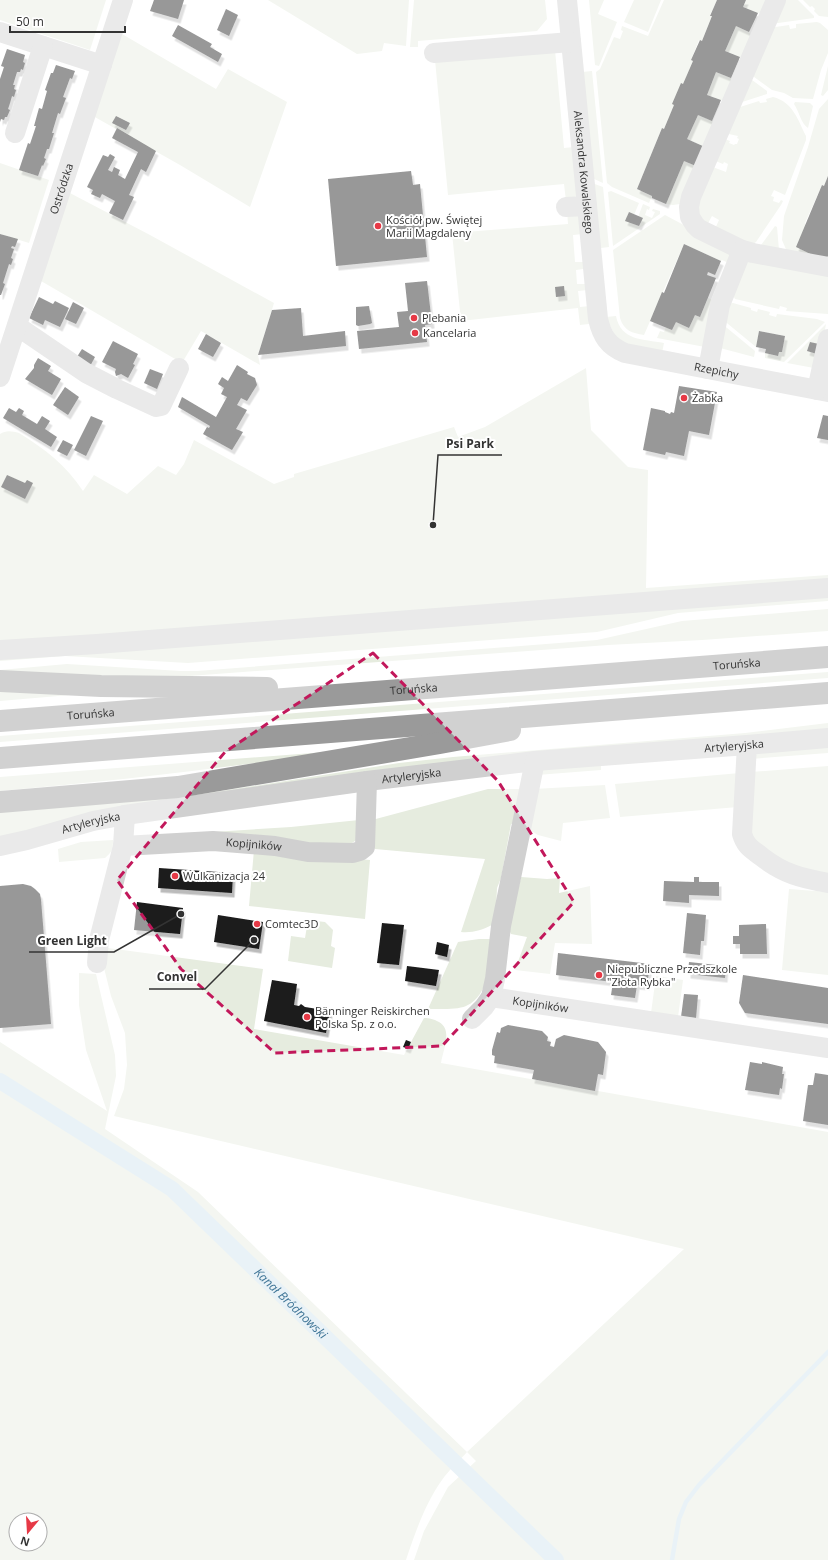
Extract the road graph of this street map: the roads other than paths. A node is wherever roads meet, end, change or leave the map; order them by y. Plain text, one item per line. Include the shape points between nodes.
1 (123, 0) edge
2 (567, 0) edge
3 (776, 0) edge
4 (0, 32) edge
5 (571, 42) junction
6 (43, 46) junction
7 (434, 53) dead end
8 (102, 65) junction
9 (15, 133) dead end
10 (587, 206) junction
11 (566, 207) dead end
12 (742, 250) junction
13 (828, 267) edge
14 (17, 326) junction
15 (828, 339) edge
16 (608, 343) joint
17 (179, 368) dead end
18 (708, 369) junction
19 (0, 377) edge
20 (823, 391) edge
21 (828, 588) edge
22 (0, 650) edge
23 (828, 657) edge
24 (0, 682) edge
25 (410, 690) junction
26 (828, 694) edge
27 (660, 706) junction
28 (0, 721) edge
29 (828, 738) edge
30 (747, 745) junction
31 (0, 758) edge
32 (534, 761) junction
33 (367, 781) junction
34 (0, 802) edge
35 (125, 815) junction
36 (0, 846) edge
37 (123, 846) junction
38 (828, 883) edge
39 (97, 963) dead end
40 (491, 997) junction
41 (472, 1019) dead end
42 (828, 1048) edge

1 - 8 street, Ostródzka
2 - 5 street, Aleksandra Kowalskiego
3 - 12 street via 689,204 690,217 695,225
4 - 6 street
5 - 7 street
5 - 10 street, Aleksandra Kowalskiego
6 - 8 street
6 - 9 street
8 - 14 street, Ostródzka
10 - 11 street
10 - 16 street, Aleksandra Kowalskiego via 598,319 602,334
12 - 13 street via 767,257
12 - 18 street via 720,305
14 - 17 street via 86,373 156,407 161,406
14 - 19 street, Ostródzka
15 - 20 street
16 - 18 street, Rzepichy via 628,354
18 - 20 street, Rzepichy
21 - 22 street
23 - 25 highway, Toruńska
24 - 25 highway
25 - 28 highway, Toruńska
26 - 27 highway
27 - 31 highway
27 - 34 highway via 581,717 440,744 178,787
29 - 30 street, Artyleryjska
30 - 32 street, Artyleryjska
30 - 38 street via 742,828 745,844 770,864 786,872
32 - 33 street, Artyleryjska
32 - 40 street via 501,926
33 - 35 street, Artyleryjska
33 - 37 street, Kopijników via 365,847 353,853 308,852 275,846 213,841
35 - 36 street, Artyleryjska
35 - 37 street
37 - 39 street via 99,940
40 - 41 street
40 - 42 street, Kopijników

